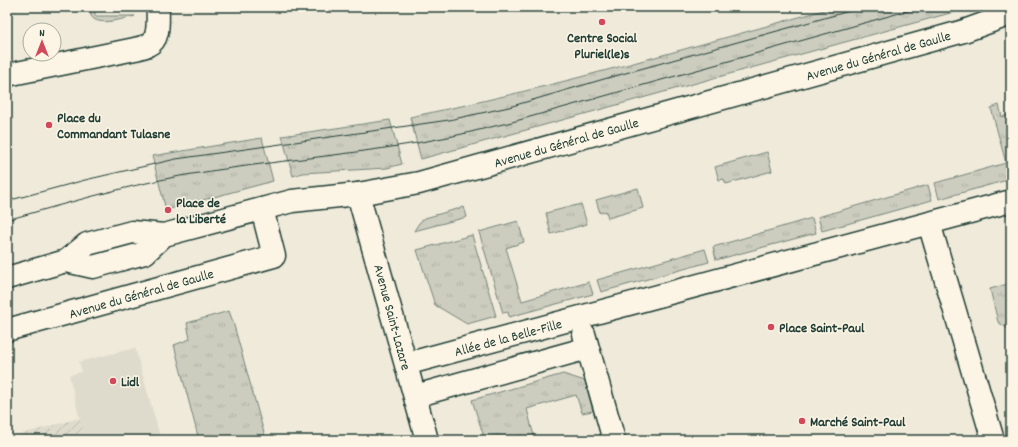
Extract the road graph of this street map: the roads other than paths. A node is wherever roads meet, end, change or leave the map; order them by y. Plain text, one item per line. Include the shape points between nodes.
1 (158, 7) edge
2 (1011, 14) edge
3 (964, 31) junction
4 (1011, 31) edge
5 (7, 75) edge
6 (358, 194) junction
7 (1011, 201) edge
8 (262, 209) junction
9 (929, 223) junction
10 (7, 278) edge
11 (580, 318) junction
12 (7, 330) edge
13 (588, 348) junction
14 (406, 364) junction
15 (415, 396) junction
16 (427, 440) edge
17 (614, 440) edge
18 (993, 440) edge

1 - 5 street via 157,31 155,38 148,45
2 - 3 street, Avenue du Général de Gaulle
3 - 4 street, Avenue du Général de Gaulle
3 - 6 street, Avenue du Général de Gaulle via 419,183
6 - 8 street, Avenue du Général de Gaulle via 292,201
6 - 14 street, Avenue Saint-Lazare
7 - 9 street
8 - 10 street, Avenue du Général de Gaulle via 164,235 145,253 93,267 66,261
8 - 12 street, Avenue du Général de Gaulle via 274,256
9 - 11 street
9 - 18 street
11 - 13 street, Allée de la Belle-Fille
11 - 14 street, Allée de la Belle-Fille
13 - 15 street
13 - 17 street, Allée de la Belle-Fille
14 - 15 street, Avenue Saint-Lazare
15 - 16 street, Avenue Saint-Lazare

